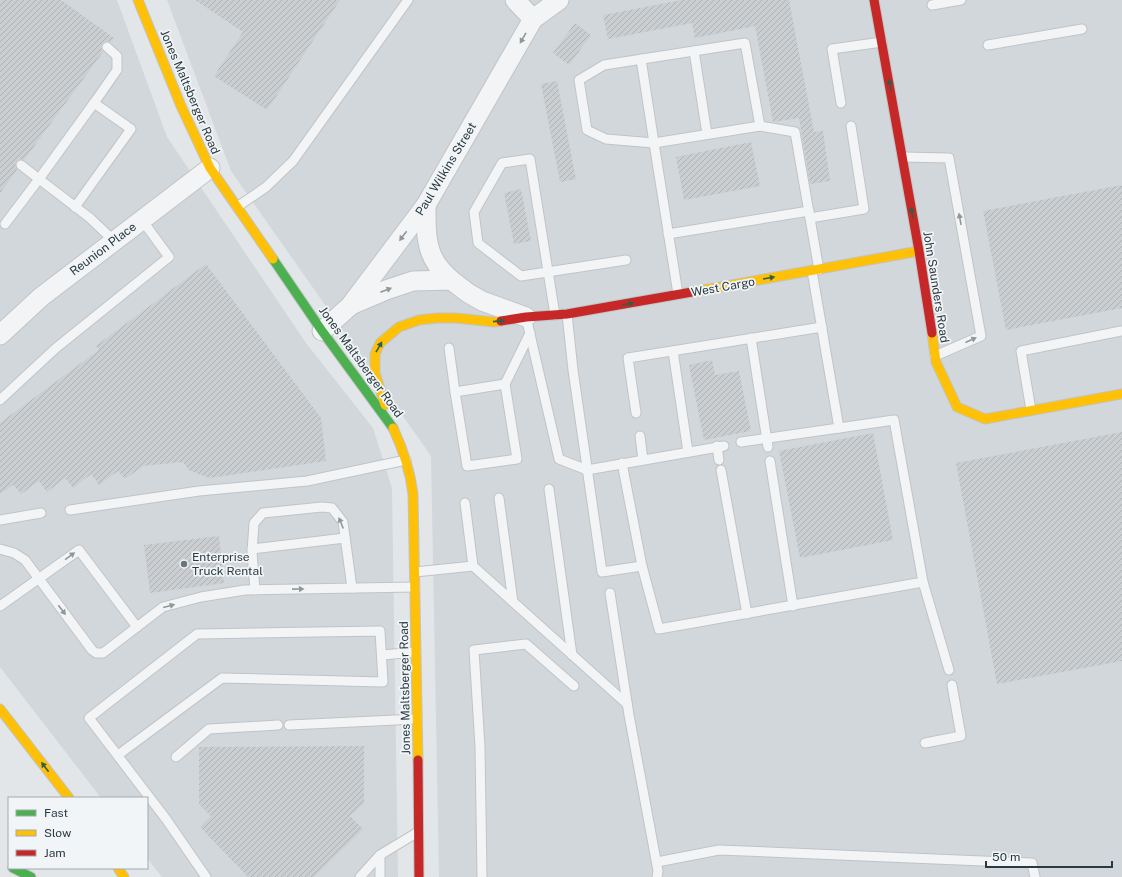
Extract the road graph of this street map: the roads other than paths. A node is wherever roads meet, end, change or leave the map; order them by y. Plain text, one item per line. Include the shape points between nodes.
1 (138, 0) edge
2 (408, 0) edge
3 (515, 0) edge
4 (559, 0) edge
5 (874, 0) edge
6 (961, 0) edge
7 (932, 5) dead end
8 (533, 20) junction
9 (1082, 30) dead end
10 (882, 42) junction
11 (988, 46) dead end
12 (107, 47) dead end
13 (694, 51) junction
14 (641, 59) junction
15 (94, 103) junction
16 (841, 103) dead end
17 (760, 126) junction
18 (851, 126) dead end
19 (707, 134) junction
20 (654, 142) junction
21 (902, 157) junction
22 (20, 165) dead end
23 (210, 168) junction
24 (39, 180) junction
25 (426, 205) junction
26 (75, 207) junction
27 (237, 207) junction
28 (809, 214) junction
29 (142, 220) junction
30 (5, 224) dead end
31 (668, 234) junction
32 (114, 241) junction
33 (919, 251) junction
34 (626, 260) dead end
35 (816, 270) junction
36 (548, 272) junction
37 (451, 280) junction
38 (678, 295) junction
39 (350, 306) junction
40 (567, 314) junction
41 (555, 315) junction
42 (528, 325) junction
43 (822, 327) junction
44 (322, 331) junction
45 (1121, 331) edge
46 (0, 335) edge
47 (751, 338) junction
48 (449, 348) dead end
49 (672, 351) junction
50 (935, 356) junction
51 (505, 384) junction
52 (455, 392) junction
53 (1122, 394) edge
54 (0, 400) edge
55 (1031, 410) junction
56 (636, 413) dead end
57 (392, 424) junction
58 (839, 428) junction
59 (640, 436) dead end
60 (741, 442) dead end
61 (767, 443) junction
62 (688, 452) junction
63 (406, 460) junction
64 (643, 460) junction
65 (719, 460) dead end
66 (770, 462) dead end
67 (622, 463) junction
68 (587, 470) junction
69 (721, 470) dead end
70 (549, 489) dead end
71 (499, 498) dead end
72 (465, 504) dead end
73 (70, 510) dead end
74 (41, 513) dead end
75 (0, 520) edge
76 (345, 538) junction
77 (0, 549) edge
78 (252, 549) junction
79 (473, 566) junction
80 (642, 566) junction
81 (415, 572) junction
82 (38, 578) junction
83 (923, 582) junction
84 (415, 587) junction
85 (352, 588) junction
86 (255, 590) junction
87 (610, 593) dead end
88 (513, 602) junction
89 (0, 606) edge
90 (793, 606) junction
91 (747, 614) junction
92 (137, 627) junction
93 (416, 652) junction
94 (382, 655) junction
95 (572, 655) junction
96 (949, 670) dead end
97 (952, 685) dead end
98 (574, 686) dead end
99 (627, 704) junction
100 (0, 709) edge
101 (417, 719) junction
102 (278, 725) dead end
103 (289, 725) dead end
104 (925, 743) dead end
105 (118, 755) junction
106 (176, 757) dead end
107 (67, 797) edge
108 (419, 832) junction
109 (380, 855) junction
110 (656, 862) junction
111 (15, 869) edge
112 (31, 877) edge
113 (206, 877) edge
114 (360, 877) edge
115 (380, 877) edge
116 (419, 877) edge
117 (482, 877) edge
118 (657, 877) edge
119 (1035, 877) edge

1 - 23 main road, Jones Maltsberger Road via 195,139
2 - 27 lane via 293,161 266,186
3 - 8 street
4 - 8 street, Paul Wilkins Street
5 - 10 main road, John Saunders Road
6 - 7 lane
8 -> 25 street, Paul Wilkins Street
9 - 11 lane
10 - 16 lane via 832,49
21 -> 10 main road, John Saunders Road
12 - 15 lane via 117,56 117,70
13 - 14 lane
13 - 17 lane via 745,43
13 - 19 lane
14 - 20 lane
14 - 20 lane via 604,65 579,80 587,130 606,139
15 - 24 lane
15 - 26 lane via 131,129
17 - 19 lane
17 - 28 lane via 795,132
18 - 28 lane via 864,209
19 - 20 lane
20 - 31 lane
33 -> 21 main road, John Saunders Road
50 -> 21 lane via 981,336 949,158
22 - 24 lane
23 - 27 main road, Jones Maltsberger Road
23 - 29 street, Reunion Place
24 - 26 lane
24 - 30 lane
25 - 37 street, West Cargo via 426,234 430,250 438,266
25 -> 39 street, Paul Wilkins Street
26 - 32 lane
27 - 44 main road, Jones Maltsberger Road
28 - 31 lane
28 - 35 lane
29 - 32 street, Reunion Place
29 - 54 lane via 169,257 56,348
31 - 38 lane
32 - 46 street, Reunion Place via 41,297
33 - 35 main road, West Cargo
33 - 50 main road, John Saunders Road
34 - 36 lane
38 -> 35 main road, West Cargo
35 - 43 lane
36 - 36 lane via 530,159 502,163 474,212 478,243 521,276
36 - 41 lane
39 -> 37 street via 413,281
37 - 42 street, West Cargo via 468,293
40 -> 38 main road, West Cargo
39 - 44 street, Paul Wilkins Street
40 - 41 main road, West Cargo
40 - 68 lane
41 - 42 main road, West Cargo
42 - 51 lane
57 -> 42 main road, West Cargo via 375,373 375,354 380,343 399,327 419,320 436,318
42 - 68 lane via 559,459
43 - 47 lane
43 - 58 lane
44 - 57 main road, Jones Maltsberger Road
45 - 55 lane via 1021,351
47 - 49 lane
47 - 61 lane
48 - 52 lane
49 - 56 lane via 628,358
49 - 62 lane
50 - 55 main road, John Saunders Road via 957,407 985,418
51 - 52 lane
51 - 52 lane via 517,458 466,466
53 - 55 main road, John Saunders Road
57 - 63 main road, Jones Maltsberger Road
58 - 61 lane
58 - 83 lane via 894,420
59 - 64 lane
60 - 61 lane
62 - 64 lane
62 - 65 lane via 720,446
63 - 73 lane via 307,481 199,491
63 - 81 main road, Jones Maltsberger Road via 412,478
64 - 67 lane
66 - 90 lane
67 - 68 lane
67 - 80 lane
68 - 80 lane via 602,572
69 - 91 lane
70 - 95 lane
71 - 88 lane
72 - 79 lane
74 - 75 lane
76 - 78 lane
76 -> 78 lane via 342,522 332,508 263,513 254,523
76 - 85 lane
77 - 82 lane via 25,560
78 - 86 lane
79 - 81 lane
79 - 88 lane
80 - 91 lane via 659,629
81 - 84 main road, Jones Maltsberger Road
82 - 89 lane
82 -> 92 lane via 96,653 102,653
82 -> 92 lane via 79,550
83 - 90 lane
83 - 96 lane
84 - 85 lane
84 - 93 main road, Jones Maltsberger Road
86 -> 85 lane
92 -> 86 lane via 163,608 201,597
87 - 99 lane
88 - 95 lane
90 - 91 lane
93 - 94 lane
93 - 101 main road, Jones Maltsberger Road
94 - 105 lane via 383,682 222,678
94 - 105 lane via 380,631 197,634 89,718
95 - 99 lane
97 - 104 lane via 961,736
98 - 117 lane via 526,644 474,650 480,748
99 - 110 lane
107 -> 100 main road
101 - 103 lane
101 - 108 main road, Jones Maltsberger Road
102 - 106 lane via 209,729
105 - 113 lane
108 - 109 lane
108 - 116 main road, Jones Maltsberger Road
109 - 114 lane
109 - 115 lane
110 - 118 lane
110 - 119 lane via 719,850 1032,863
111 - 112 main road

